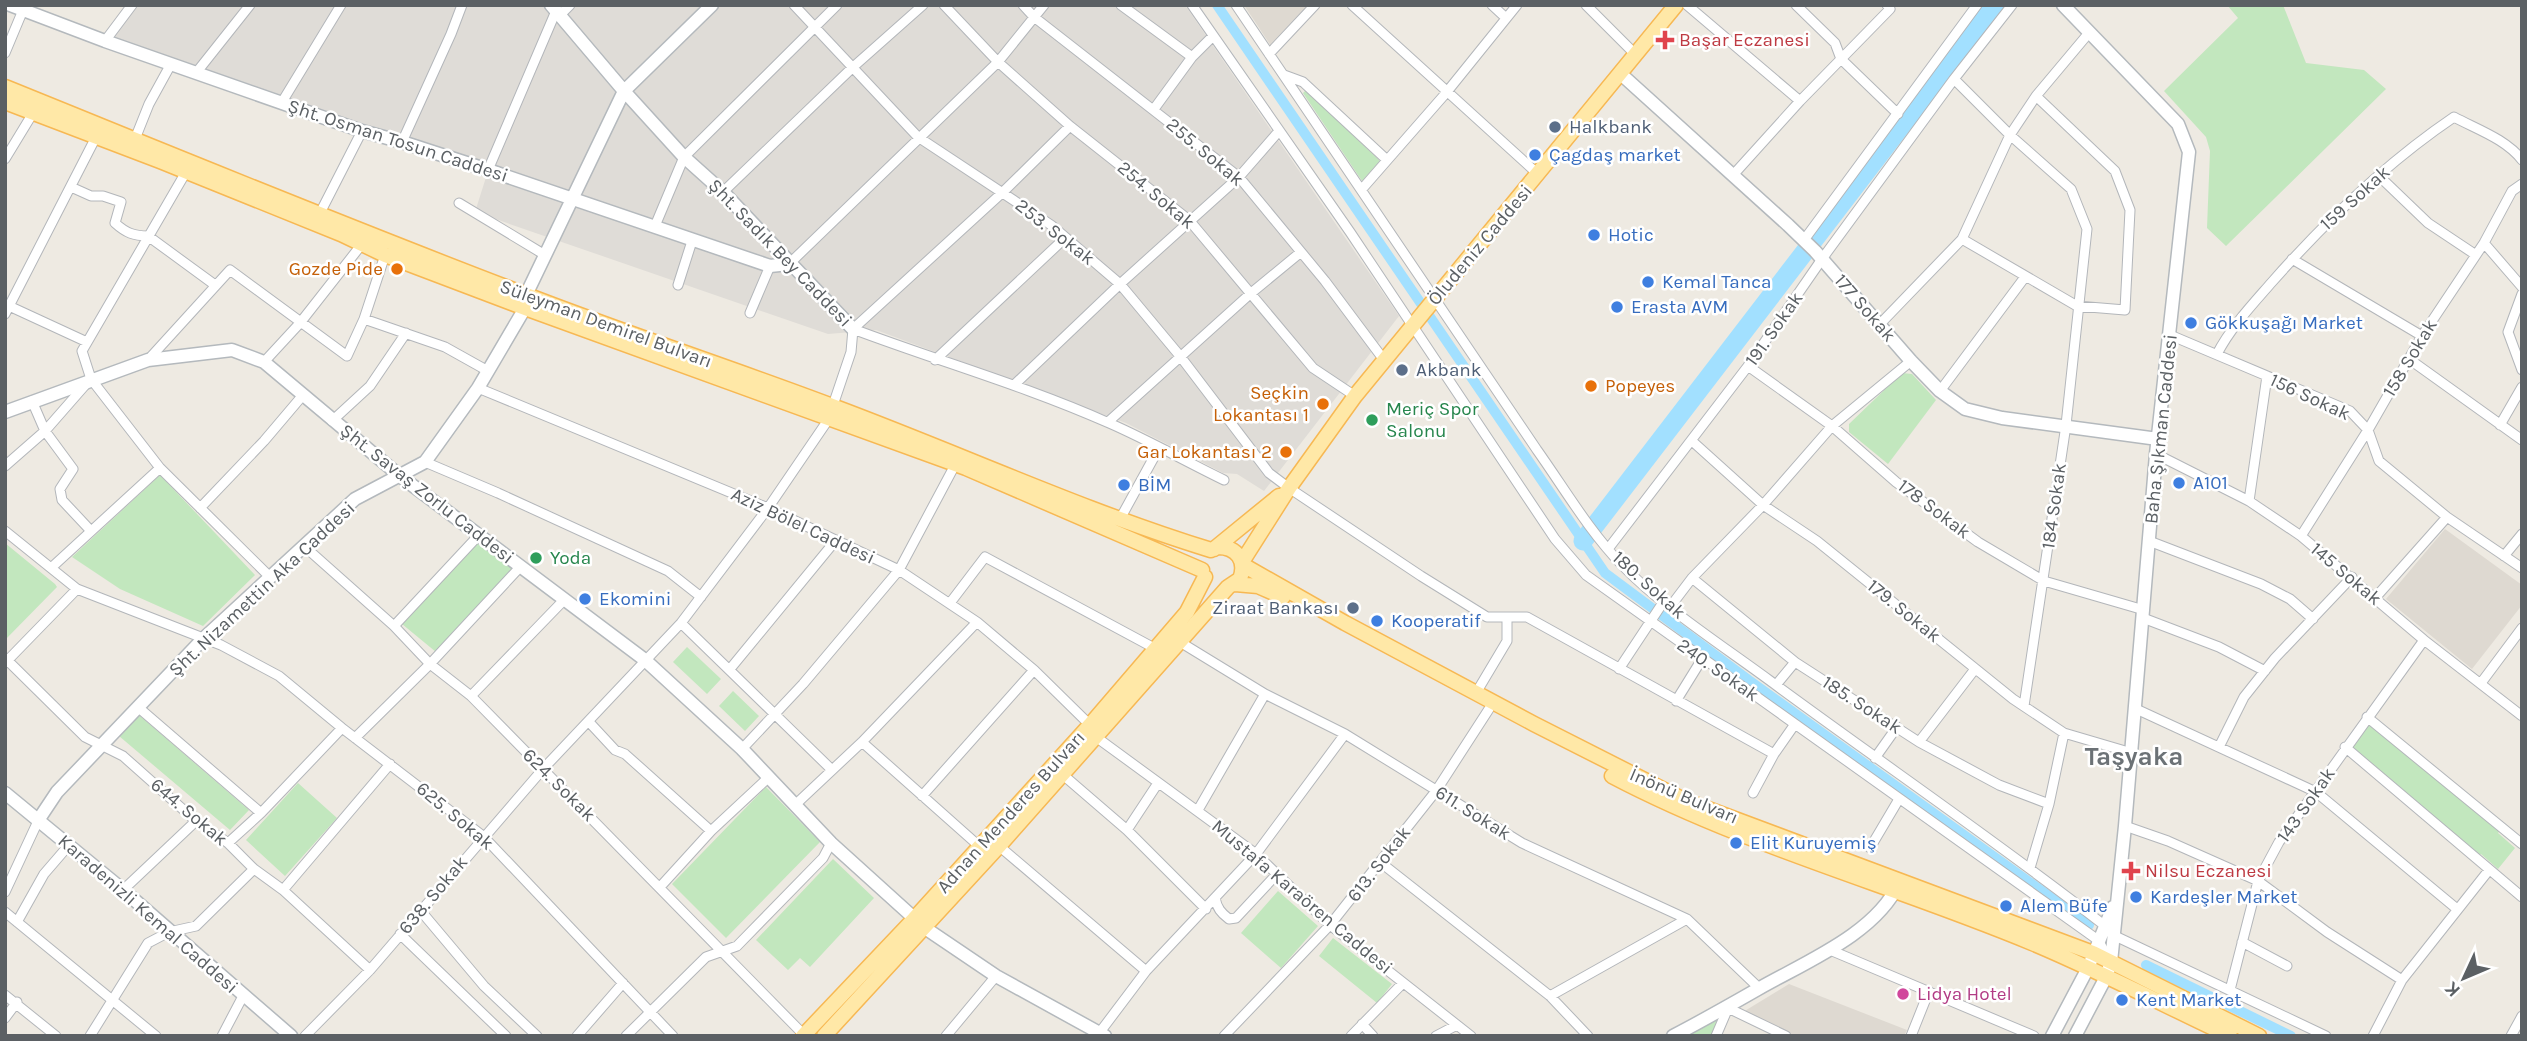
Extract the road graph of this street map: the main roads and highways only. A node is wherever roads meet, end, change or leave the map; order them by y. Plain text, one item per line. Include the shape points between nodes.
1 (1676, 5) edge
2 (5, 87) edge
3 (5, 102) edge
4 (525, 302) junction
5 (830, 412) junction
6 (1289, 488) junction
7 (1215, 549) junction
8 (1242, 563) junction
9 (1203, 573) junction
10 (1231, 586) junction
11 (1532, 728) junction
12 (1093, 731) junction
13 (1897, 886) junction
14 (919, 924) junction
15 (804, 1036) edge
16 (824, 1036) edge
17 (2230, 1036) edge
18 (2259, 1036) edge

1 - 6 main road, Öludeniz Caddesi via 1355,396
2 - 4 main road, Süleyman Demirel Bulvarı
3 - 4 main road, Süleyman Demirel Bulvarı via 385,255
4 - 5 main road, Süleyman Demirel Bulvarı
5 - 7 main road, Süleyman Demirel Bulvarı via 1189,545
5 - 9 main road, Süleyman Demirel Bulvarı via 846,424 955,465
6 - 7 main road, Adnan Menderes Bulvarı
6 - 8 main road, Adnan Menderes Bulvarı
7 - 8 main road via 1234,550
7 - 9 main road, Adnan Menderes Bulvarı via 1206,556
8 - 10 main road, Adnan Menderes Bulvarı via 1240,579
8 - 11 main road, İnönü Bulvarı
9 - 10 main road via 1214,586
9 - 12 main road, Adnan Menderes Bulvarı via 1187,612
10 - 11 main road, İnönü Bulvarı via 1258,586 1278,594
10 - 12 main road, Adnan Menderes Bulvarı
11 - 13 main road, İnönü Bulvarı via 1684,800
12 - 14 main road, Adnan Menderes Bulvarı via 979,846
12 - 14 main road, Adnan Menderes Bulvarı via 999,846
13 - 17 main road, İnönü Bulvarı via 2088,968
13 - 18 main road, İnönü Bulvarı via 2095,947 2110,962
14 - 15 main road, Adnan Menderes Bulvarı
14 - 16 main road, Adnan Menderes Bulvarı

